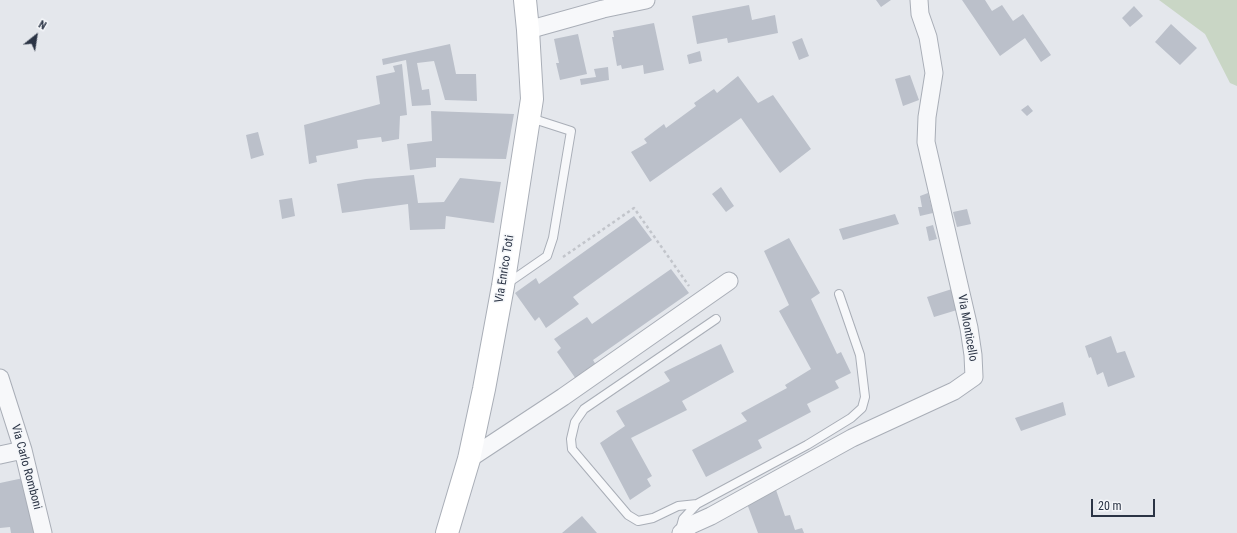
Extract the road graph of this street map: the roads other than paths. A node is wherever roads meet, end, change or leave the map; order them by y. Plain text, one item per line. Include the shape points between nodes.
1 (525, 0) edge
2 (646, 0) edge
3 (919, 0) edge
4 (528, 30) junction
5 (529, 119) junction
6 (729, 281) dead end
7 (503, 286) junction
8 (839, 294) dead end
9 (716, 319) dead end
10 (0, 378) edge
11 (23, 450) junction
12 (0, 455) edge
13 (469, 459) junction
14 (697, 504) junction
15 (43, 533) edge
16 (446, 533) edge
17 (680, 533) edge

1 - 4 street, Via Enrico Toti
2 - 4 street
3 - 17 street, Via Monticello via 934,73 926,142 969,328 974,377 954,391 852,438
4 - 5 street, Via Enrico Toti via 532,99
5 - 7 street, Via Enrico Toti
5 - 7 lane via 571,131 553,238 547,256
6 - 13 street
7 - 13 street, Via Enrico Toti
8 - 14 lane via 860,355 865,397 862,408 851,418 807,445
9 - 14 lane via 584,409 575,422 571,439 572,449 628,515 638,521 654,518 678,506
10 - 11 street, Via Carlo Romboni
11 - 12 street
11 - 15 street, Via Carlo Romboni
13 - 16 street, Via Enrico Toti
14 - 17 lane via 683,520

